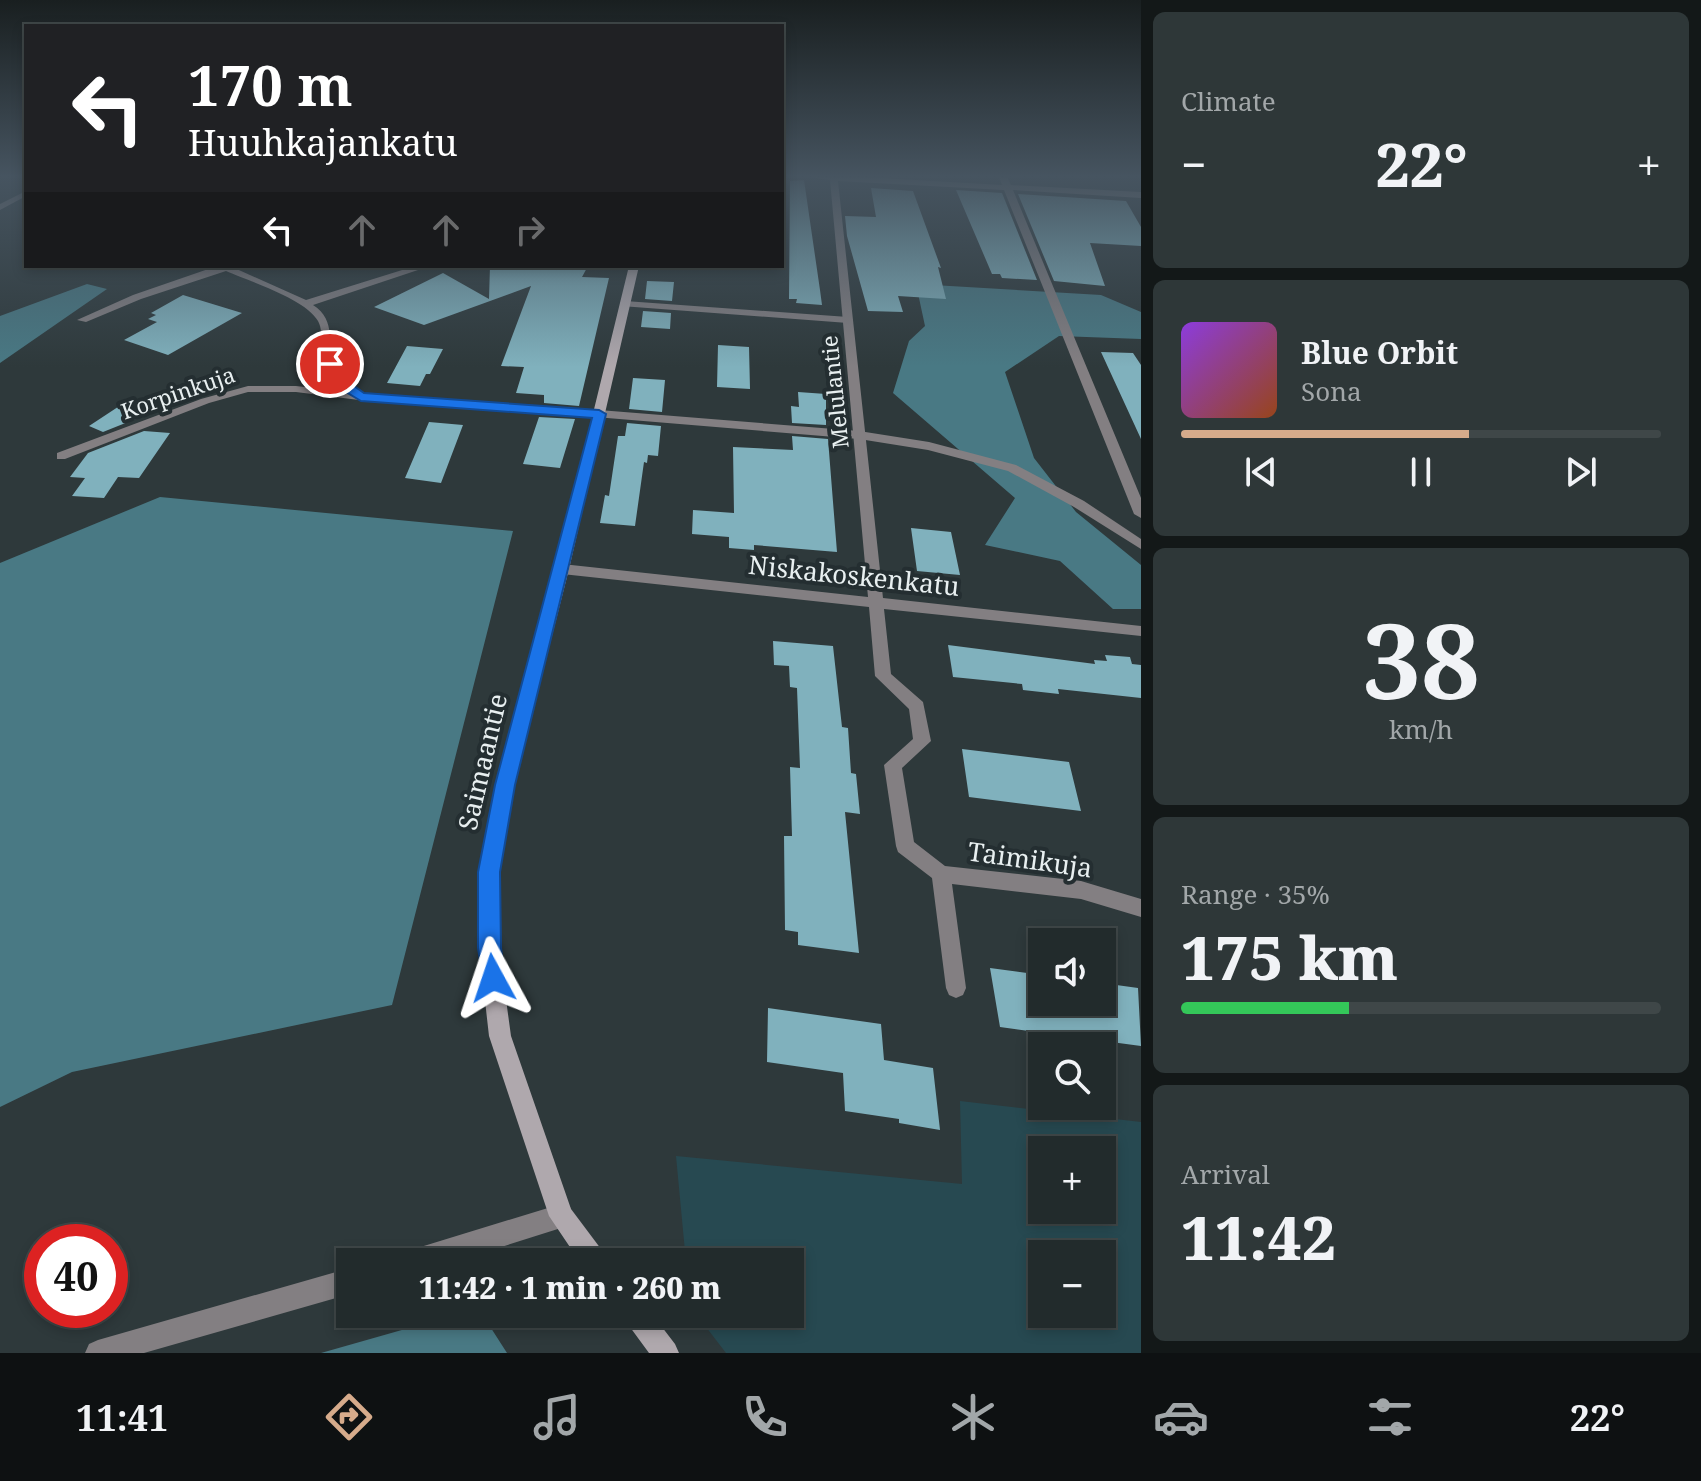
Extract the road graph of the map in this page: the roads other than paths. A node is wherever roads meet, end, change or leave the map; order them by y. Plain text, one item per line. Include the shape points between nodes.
1 (840, 240) edge
2 (1029, 240) edge
3 (221, 268) edge
4 (226, 268) edge
5 (419, 268) edge
6 (634, 268) edge
7 (308, 303) junction
8 (625, 304) junction
9 (82, 320) dead end
10 (848, 320) junction
11 (361, 397) junction
12 (599, 414) junction
13 (859, 435) junction
14 (61, 456) dead end
15 (1141, 514) edge
16 (1141, 545) edge
17 (562, 569) junction
18 (875, 603) junction
19 (1141, 631) edge
20 (941, 874) junction
21 (1141, 908) edge
22 (956, 988) dead end
23 (561, 1216) junction
24 (463, 1248) edge
25 (585, 1248) edge
26 (336, 1285) edge
27 (647, 1328) edge
28 (98, 1353) edge
29 (666, 1353) edge

1 - 10 street, Melulantie
2 - 15 street
3 - 9 street
4 - 7 street
5 - 7 street
6 - 8 street, Saimaantie
7 - 11 street via 321,316 329,338 330,364
8 - 10 street
8 - 12 street, Saimaantie
10 - 13 street, Melulantie
11 - 12 street, Korpinkuja
11 - 14 street, Korpinkuja via 248,389
12 - 13 street, Korpinkuja
12 - 17 street, Saimaantie
13 - 16 street, Korpinkuja via 929,446 1012,468
13 - 18 street, Melulantie
17 - 18 street, Niskakoskenkatu
17 - 23 street, Saimaantie via 505,785 489,872 489,948 500,1036
18 - 19 street, Niskakoskenkatu
18 - 20 street, Taimikuja via 883,676 917,706 922,741 893,765 905,846
20 - 21 street, Taimikuja via 1081,890
20 - 22 street
23 - 24 street
23 - 25 street, Saimaantie
26 - 28 street
27 - 29 street

